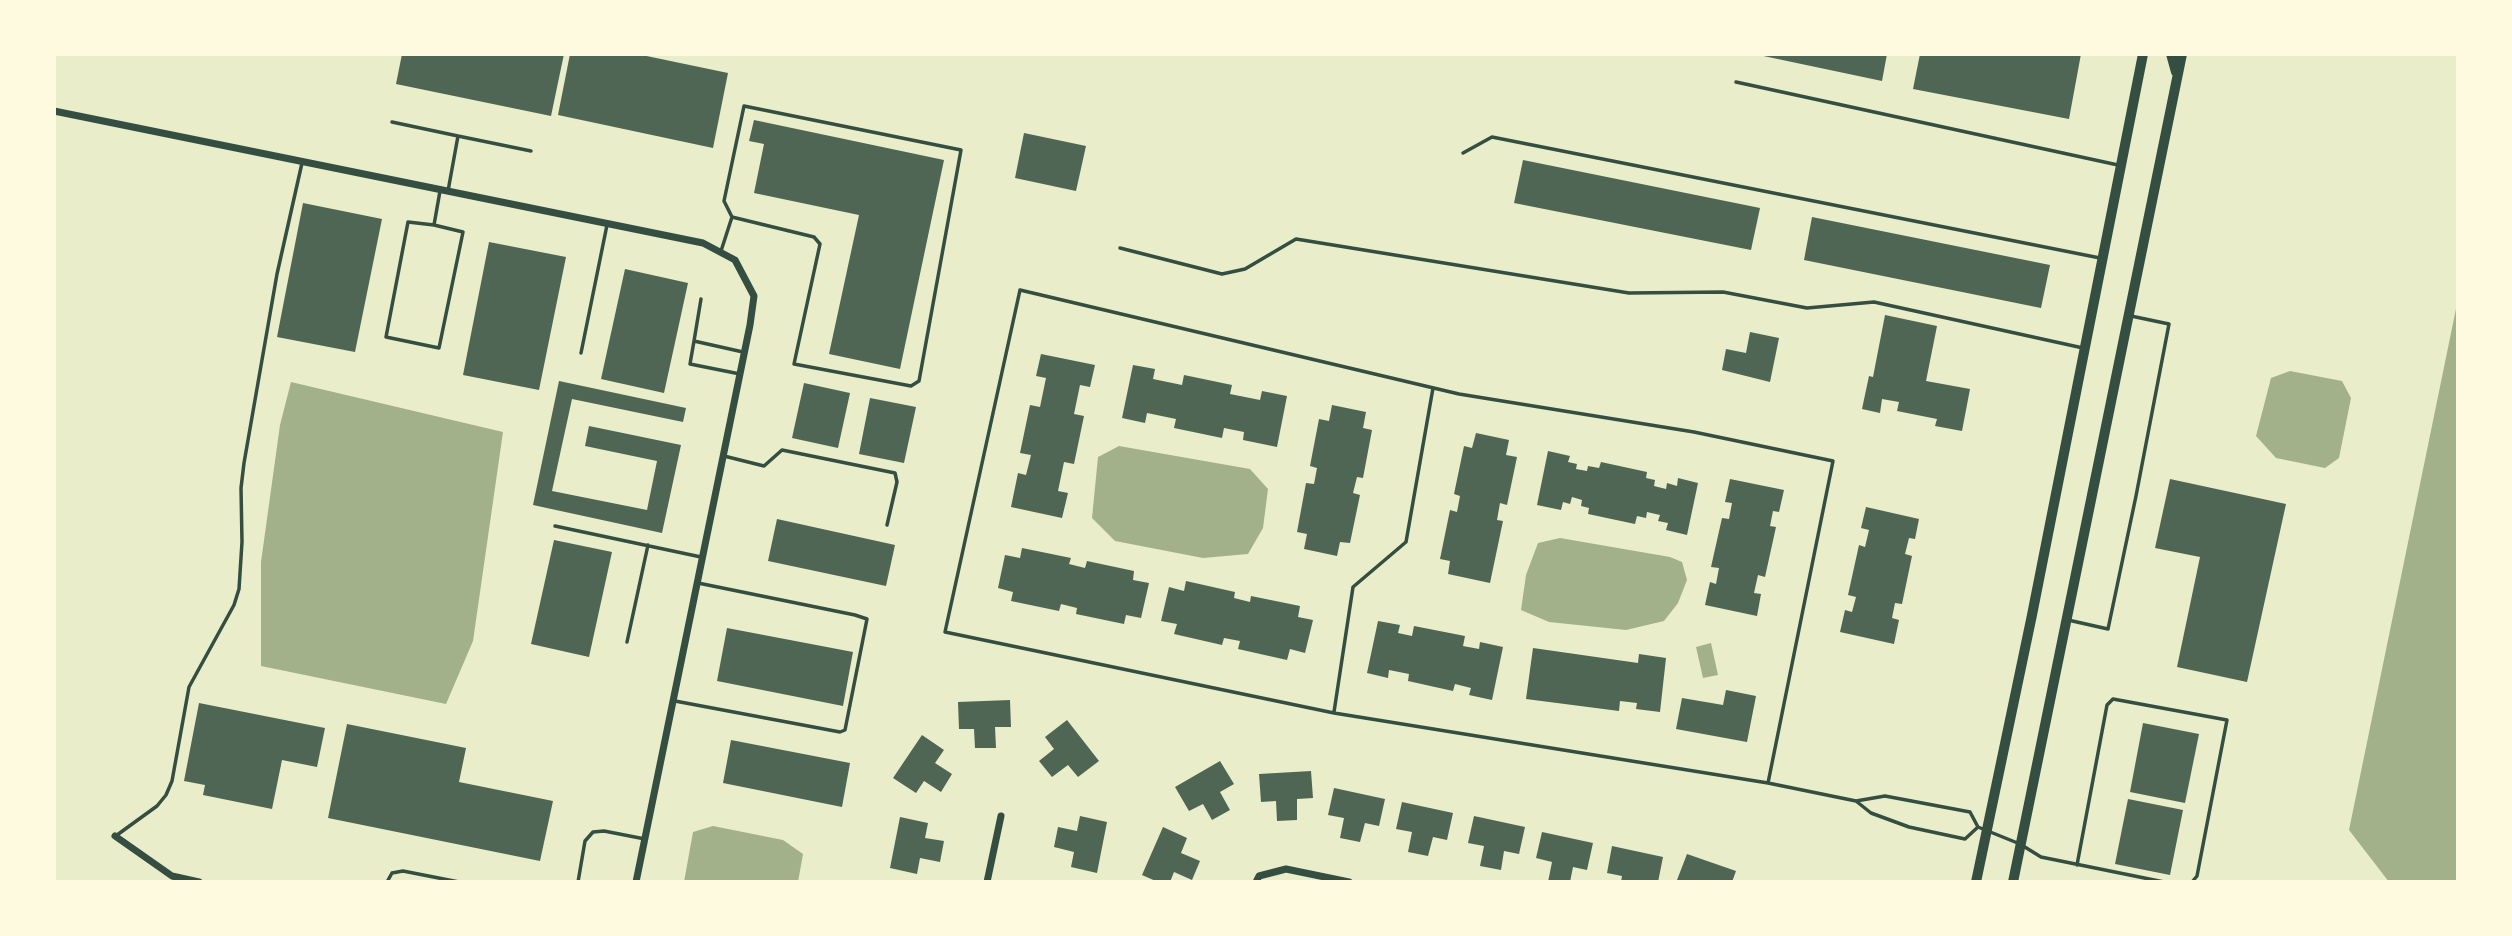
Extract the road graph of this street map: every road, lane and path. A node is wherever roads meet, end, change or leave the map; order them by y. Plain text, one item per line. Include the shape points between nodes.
1 (2143, 54) edge
2 (2171, 54) edge
3 (2182, 54) edge
4 (2177, 75) junction
5 (1737, 82) dead end
6 (54, 111) edge
7 (392, 122) dead end
8 (458, 136) junction
9 (531, 151) dead end
10 (1463, 153) dead end
11 (303, 162) junction
12 (2120, 165) junction
13 (444, 190) junction
14 (732, 217) junction
15 (607, 223) junction
16 (434, 225) junction
17 (1120, 248) dead end
18 (721, 251) junction
19 (2102, 259) junction
20 (701, 299) dead end
21 (2129, 315) junction
22 (694, 341) junction
23 (2085, 348) junction
24 (581, 353) dead end
25 (745, 353) junction
26 (741, 374) junction
27 (1433, 388) junction
28 (724, 456) junction
29 (887, 525) dead end
30 (555, 526) dead end
31 (648, 545) junction
32 (703, 557) junction
33 (698, 583) junction
34 (2066, 619) junction
35 (627, 642) dead end
36 (673, 701) junction
37 (1334, 713) junction
38 (1768, 783) junction
39 (1856, 801) junction
40 (1001, 816) dead end
41 (1983, 828) junction
42 (116, 836) joint
43 (645, 839) junction
44 (2020, 844) junction
45 (2077, 865) junction
46 (199, 882) edge
47 (387, 882) edge
48 (459, 882) edge
49 (578, 882) edge
50 (636, 882) edge
51 (987, 882) edge
52 (1255, 882) edge
53 (1349, 882) edge
54 (1976, 882) edge
55 (2013, 882) edge
56 (2164, 882) edge
57 (2192, 882) edge

1 - 12 main road
2 - 4 main road
3 - 4 main road
4 - 21 main road
5 - 12 lane
6 - 11 street
7 - 8 lane
8 - 9 lane
8 - 13 lane
10 - 19 lane via 1492,137
11 - 13 street
11 - 42 lane via 276,274 244,463 239,589 189,687 166,795
12 - 19 main road
13 - 15 street
13 - 16 lane
14 - 14 lane via 814,236 820,244 794,364 911,386 919,381 961,150 744,106 724,201
14 - 18 lane
15 - 18 street
15 - 24 lane
16 - 16 lane via 408,222 386,337 439,348 463,232
17 - 23 lane via 1222,274 1245,270 1296,239 1629,293 1723,292 1807,308 1874,302
18 - 25 street via 735,260 754,296
19 - 23 main road
20 - 22 lane
21 - 34 main road
21 - 34 lane via 2169,324 2136,496 2108,629
22 - 25 lane
22 - 26 lane via 690,365
23 - 41 main road
25 - 26 street
26 - 28 street
27 - 37 lane via 1406,542 1353,587
27 - 37 lane via 1020,290 945,632
27 - 38 lane via 1694,432 1833,461
28 - 29 lane via 764,466 782,450 895,474
28 - 32 street
30 - 31 lane
31 - 32 lane
31 - 35 lane
32 - 33 street
33 - 36 street
33 - 36 lane via 867,619 845,730
34 - 44 main road
36 - 43 street
37 - 38 lane
38 - 39 lane
39 - 41 lane via 1885,796 1970,811
39 - 41 lane via 1871,813 1909,827 1965,839
40 - 51 street
41 - 44 lane
41 - 54 main road
42 - 46 street via 172,876
43 - 49 lane via 593,832 586,841
43 - 50 street
44 - 45 lane via 2041,857
44 - 55 main road
45 - 56 lane
45 - 57 lane via 2107,705 2113,699 2227,720 2197,876
47 - 48 lane via 392,873 403,872
52 - 53 street via 1259,876 1286,869

